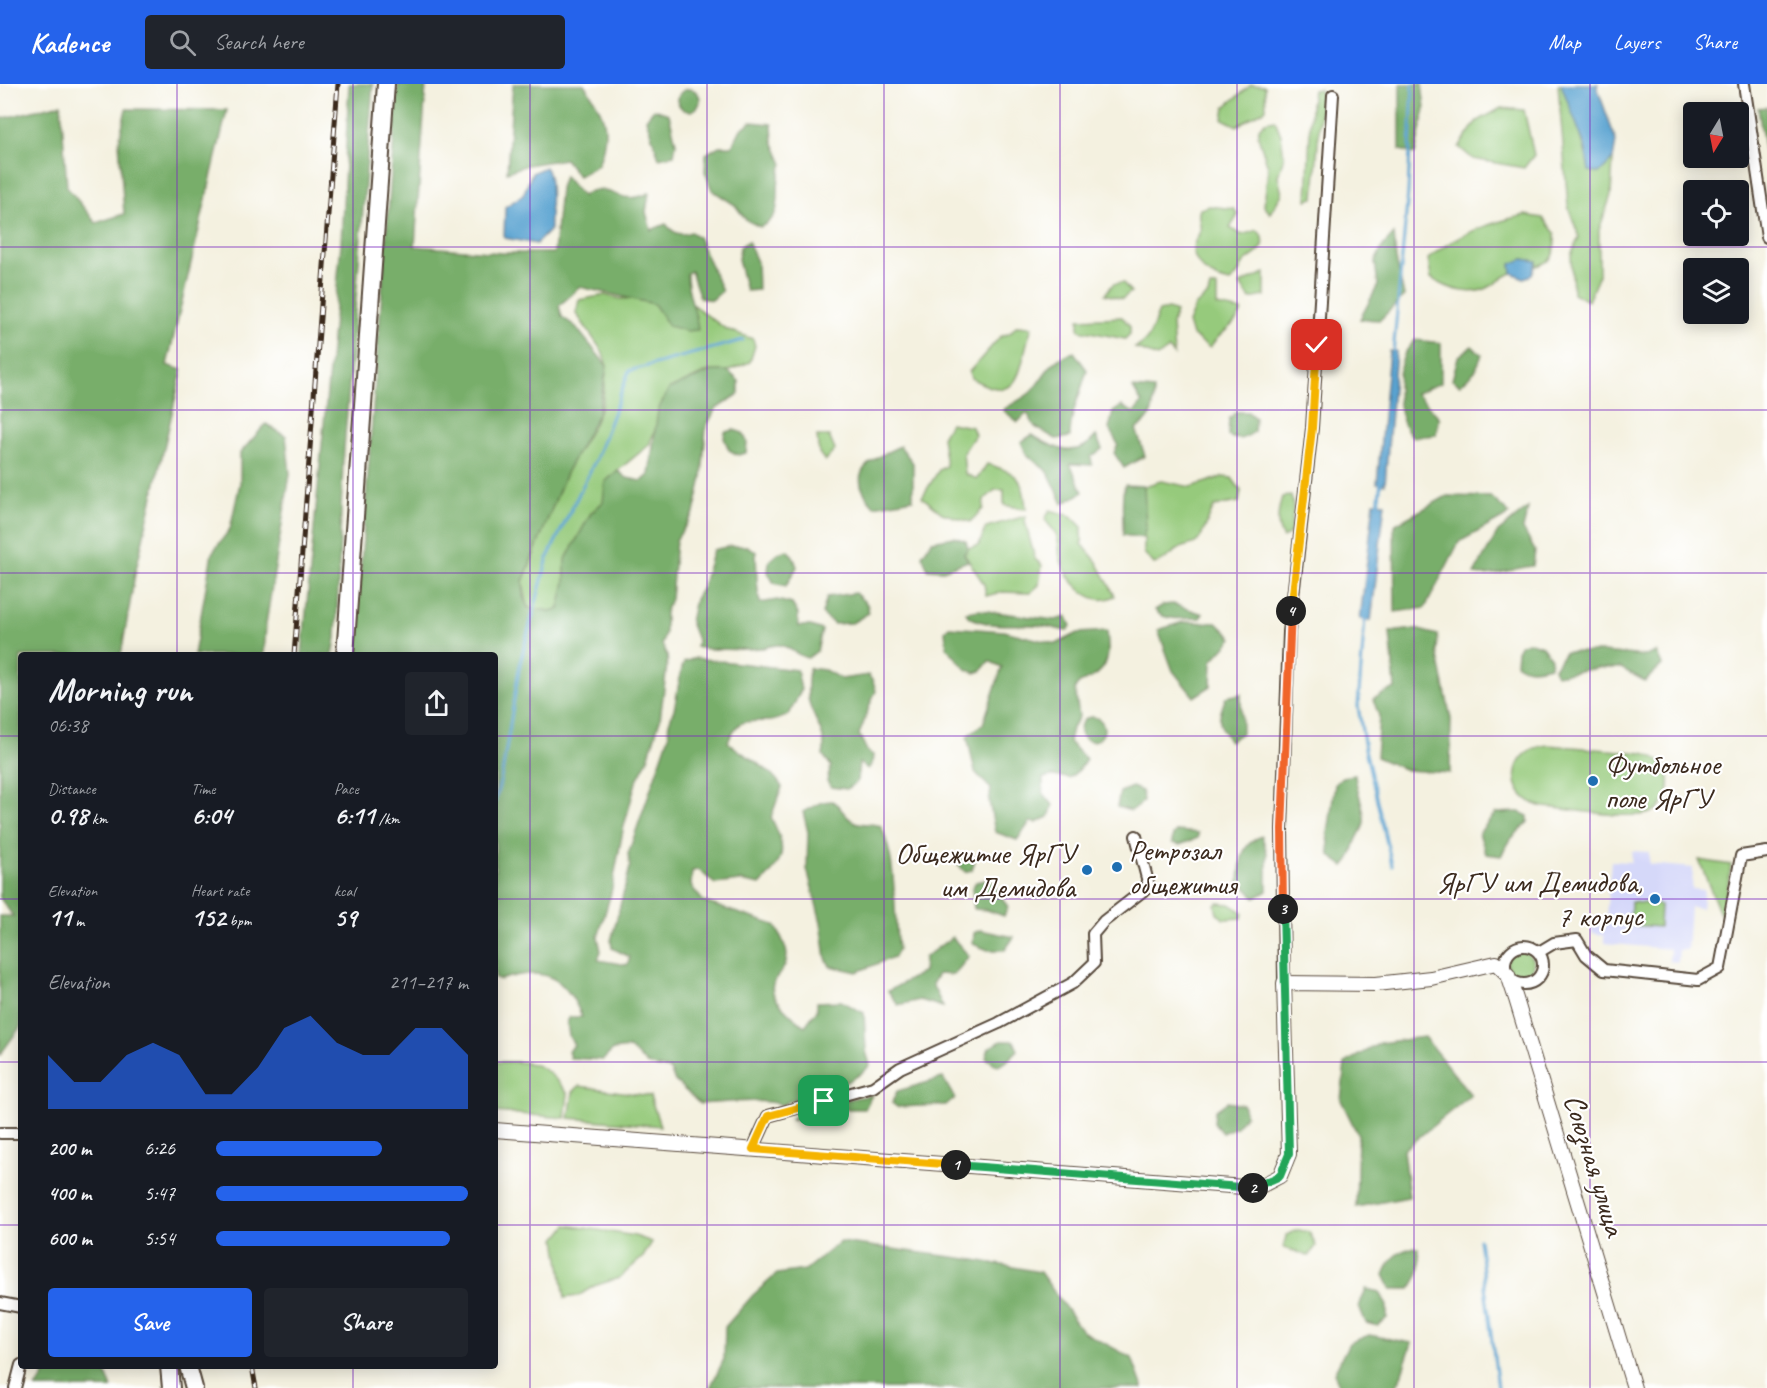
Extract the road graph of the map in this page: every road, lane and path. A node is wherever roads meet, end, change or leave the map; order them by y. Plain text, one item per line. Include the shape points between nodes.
1 (386, 84) edge
2 (1744, 84) edge
3 (1333, 95) dead end
4 (1767, 237) edge
5 (345, 652) edge
6 (1136, 836) dead end
7 (1767, 852) edge
8 (1539, 952) junction
9 (1501, 960) junction
10 (1508, 975) junction
11 (1284, 983) junction
12 (498, 1130) edge
13 (0, 1133) edge
14 (18, 1133) edge
15 (753, 1149) junction
16 (0, 1303) edge
17 (18, 1306) edge
18 (20, 1369) edge
19 (169, 1369) edge
20 (189, 1369) edge
21 (15, 1388) edge
22 (171, 1388) edge
23 (194, 1388) edge
24 (1634, 1388) edge

1 - 5 main road
2 - 4 street
3 - 11 street via 1312,428 1289,632 1282,829
6 - 15 street via 1149,886 1093,934 1094,963 1073,983 999,1023 900,1068 873,1087 768,1116
7 - 8 street via 1741,856 1720,968 1698,980 1604,970 1586,955 1577,940 1554,943
8 - 9 street via 1521,946
8 - 10 street via 1544,970 1536,981 1523,985
9 - 10 street, Союзная улица
9 - 11 street via 1431,978 1376,984
10 - 24 street, Союзная улица
11 - 15 street via 1289,1154 1280,1176 1257,1188
12 - 15 street
13 - 14 street
16 - 17 street
18 - 21 street
19 - 22 main road
20 - 23 main road

